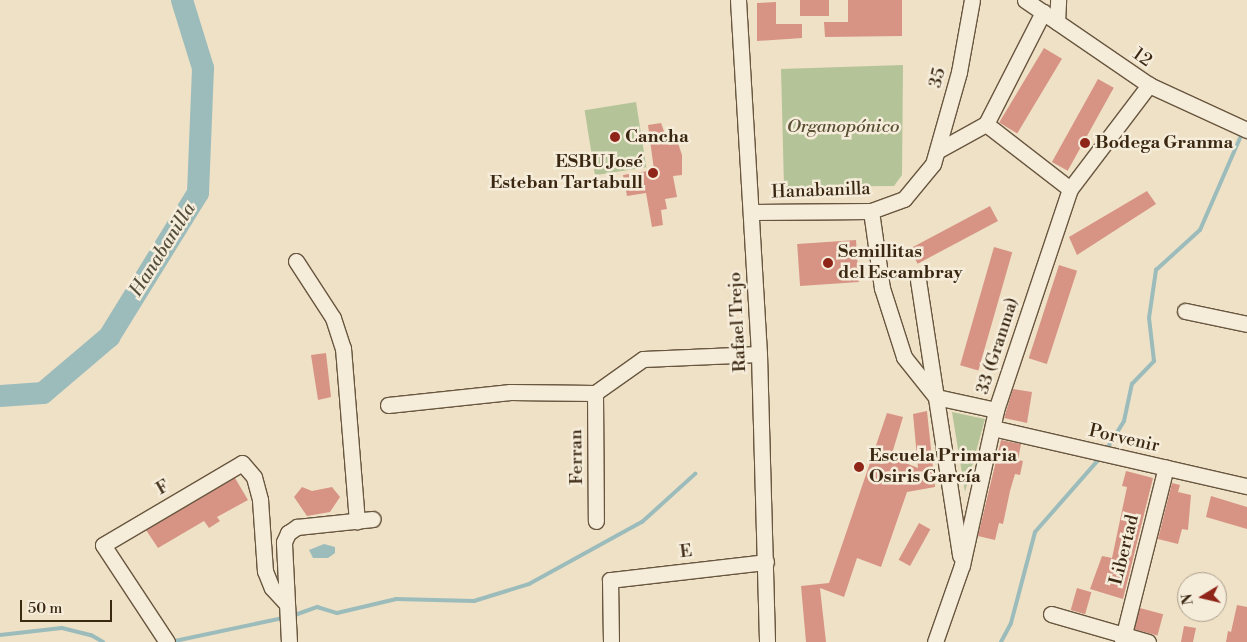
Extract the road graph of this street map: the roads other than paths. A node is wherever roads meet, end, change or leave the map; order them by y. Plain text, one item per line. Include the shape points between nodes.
1 (738, 0) edge
2 (972, 0) edge
3 (1025, 0) edge
4 (1058, 0) edge
5 (1043, 12) junction
6 (1057, 22) junction
7 (1149, 86) junction
8 (986, 124) junction
9 (1247, 130) edge
10 (935, 157) junction
11 (1070, 189) junction
12 (871, 211) junction
13 (752, 212) junction
14 (296, 261) dead end
15 (918, 280) dead end
16 (1185, 311) dead end
17 (1247, 324) edge
18 (759, 354) junction
19 (595, 393) junction
20 (936, 397) junction
21 (388, 405) dead end
22 (996, 410) junction
23 (993, 428) junction
24 (1166, 467) junction
25 (1247, 486) edge
26 (373, 519) dead end
27 (357, 521) junction
28 (596, 521) dead end
29 (766, 562) junction
30 (962, 565) junction
31 (287, 604) junction
32 (1051, 614) dead end
33 (1123, 638) edge
34 (165, 640) edge
35 (289, 642) edge
36 (611, 642) edge
37 (767, 642) edge
38 (935, 642) edge
39 (1148, 642) edge

1 - 13 street, Rafael Trejo
2 - 10 street, 35 via 959,72
3 - 5 street, 12
4 - 6 street
5 - 6 street, 12
5 - 8 street
6 - 7 street, 12
7 - 9 street, 12
7 - 11 street, 33 (Granma)
8 - 10 street
8 - 11 street
10 - 12 street, Hanabanilla via 904,199
11 - 22 street, 33 (Granma)
12 - 13 street, Hanabanilla
12 - 20 street via 882,288 904,357
13 - 18 street, Rafael Trejo
14 - 27 street via 333,318 343,348
15 - 20 street
16 - 17 street
18 - 19 street via 643,359
18 - 29 street, Rafael Trejo
19 - 21 street via 510,392
19 - 28 street, Ferran
20 - 22 street
20 - 30 street
22 - 23 street, 33 (Granma)
23 - 24 street, Porvenir
23 - 30 street, 33 (Granma)
24 - 25 street, Porvenir
24 - 33 street, Libertad
26 - 27 street
27 - 31 street via 298,526 288,533 284,542
29 - 36 street, E via 610,580
29 - 37 street, Rafael Trejo
30 - 38 street, 33 (Granma)
31 - 34 street, F via 272,588 265,571 260,500 254,477 242,463 103,545
31 - 35 street
32 - 33 street
33 - 39 street

